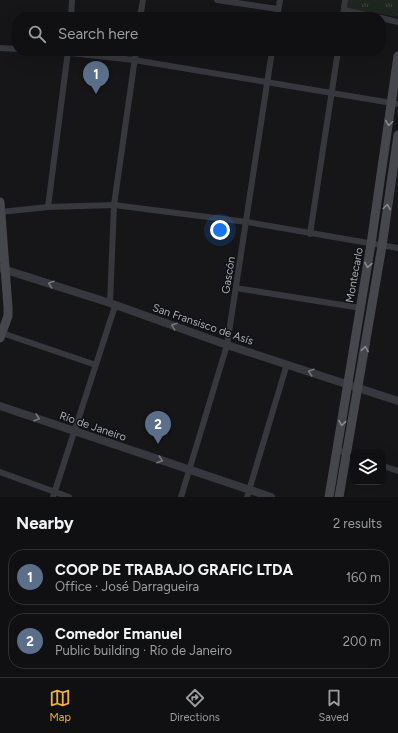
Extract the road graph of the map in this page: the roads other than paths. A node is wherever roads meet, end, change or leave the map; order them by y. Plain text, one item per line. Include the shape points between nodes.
1 (72, 0) edge
2 (143, 0) edge
3 (217, 0) edge
4 (280, 0) edge
5 (345, 0) edge
6 (278, 9) junction
7 (71, 12) edge
8 (141, 12) edge
9 (278, 12) edge
10 (343, 12) edge
11 (386, 19) edge
12 (398, 22) edge
13 (0, 48) edge
14 (12, 49) edge
15 (67, 56) edge
16 (105, 56) edge
17 (135, 56) edge
18 (271, 56) edge
19 (337, 56) edge
20 (398, 56) edge
21 (134, 60) junction
22 (268, 82) junction
23 (331, 94) junction
24 (395, 104) edge
25 (398, 135) edge
26 (383, 172) junction
27 (395, 174) edge
28 (0, 202) edge
29 (114, 205) junction
30 (48, 207) junction
31 (0, 212) edge
32 (247, 222) junction
33 (310, 234) junction
34 (371, 244) junction
35 (382, 246) junction
36 (398, 248) edge
37 (3, 268) edge
38 (236, 288) junction
39 (113, 305) junction
40 (360, 308) junction
41 (1, 336) edge
42 (227, 345) junction
43 (287, 364) junction
44 (96, 365) junction
45 (348, 384) junction
46 (358, 388) junction
47 (398, 402) edge
48 (0, 406) edge
49 (74, 431) junction
50 (346, 453) edge
51 (386, 467) edge
52 (190, 470) junction
53 (398, 471) edge
54 (0, 472) edge
55 (53, 494) edge
56 (248, 494) edge
57 (69, 497) edge
58 (181, 497) edge
59 (271, 497) edge
60 (329, 497) edge
61 (339, 497) edge

1 - 7 street
2 - 8 street
3 - 6 street
4 - 6 street
5 - 10 street
6 - 9 street
11 - 12 street
13 - 14 street
15 - 30 street
16 - 21 street
17 - 21 street
18 - 22 street, Gascón
19 - 23 street
20 - 24 main road, Montecarlo
21 - 22 street
21 - 29 street
22 - 23 street
22 - 32 street, Gascón
23 - 24 street
23 - 33 street
24 -> 26 main road, Montecarlo
25 - 27 main road, Montecarlo
26 - 27 street
26 - 34 main road, Montecarlo
35 -> 27 main road, Montecarlo
28 - 31 main road
29 - 30 street
29 - 32 street
29 - 39 street
30 - 31 street
31 - 37 main road
32 - 33 street
32 - 38 street, Gascón
33 - 34 street
34 - 35 street
34 -> 40 main road, Montecarlo
35 - 36 street
46 -> 35 main road, Montecarlo
39 -> 37 street, San Fransisco de Asís
37 - 41 main road via 8,316
38 - 40 street
38 - 42 street, Gascón
42 -> 39 street, San Fransisco de Asís
39 - 44 street
40 - 45 main road, Montecarlo
41 - 44 street
42 - 43 street, San Fransisco de Asís
42 - 52 street, Gascón
45 -> 43 street, San Fransisco de Asís
43 - 56 street
44 - 49 street
45 - 46 street, San Fransisco de Asís
45 -> 50 main road, Montecarlo
46 - 47 street, San Fransisco de Asís
46 - 50 main road, Montecarlo
48 -> 49 street, Río de Janeiro
49 -> 52 street, Río de Janeiro
49 - 55 street
50 - 60 main road, Montecarlo
50 - 61 main road, Montecarlo
51 - 53 street
52 - 56 street, Río de Janeiro
52 - 58 street, Gascón
54 - 55 street
55 - 57 street
56 - 59 street, Río de Janeiro

